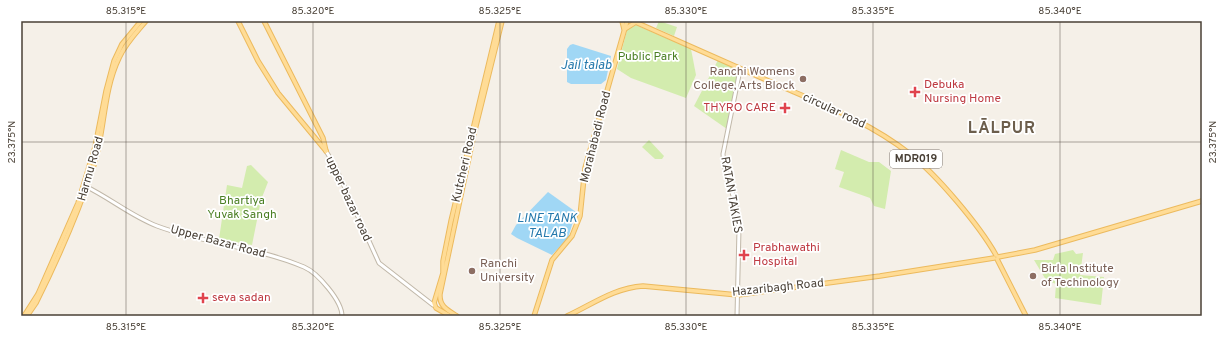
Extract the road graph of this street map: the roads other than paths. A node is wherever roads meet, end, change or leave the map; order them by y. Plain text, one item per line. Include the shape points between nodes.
1 (141, 21) edge
2 (146, 21) edge
3 (238, 21) edge
4 (264, 21) edge
5 (500, 21) edge
6 (622, 21) edge
7 (627, 21) edge
8 (634, 22) edge
9 (625, 31) junction
10 (737, 67) junction
11 (743, 70) junction
12 (739, 75) junction
13 (326, 152) junction
14 (85, 186) junction
15 (1202, 201) edge
16 (996, 257) junction
17 (738, 295) junction
18 (434, 306) junction
19 (24, 316) edge
20 (27, 316) edge
21 (342, 316) edge
22 (450, 316) edge
23 (457, 316) edge
24 (534, 316) edge
25 (567, 316) edge
26 (737, 316) edge
27 (1026, 316) edge

1 - 14 main road, Harmu Road via 122,44 114,61
2 - 14 main road, Harmu Road via 125,46 117,63 108,93 97,154
3 - 13 main road, upper bazar road via 278,93
4 - 13 main road via 323,138
5 - 18 main road, Kutcheri Road via 451,221 443,272
5 - 23 main road via 440,294 443,306
6 - 9 main road
7 - 9 main road, Morahabadi Road
8 - 9 main road
8 - 10 main road, circular road / MDR019
9 - 24 main road, Morahabadi Road via 585,168 580,216 572,236 552,260
10 - 11 main road, circular road / MDR019
10 - 12 street, RATAN TAKIES
11 - 12 street, RATAN TAKIES
11 - 16 main road, circular road / MDR019 via 845,113 911,154 973,222
12 - 17 street, RATAN TAKIES via 723,154 738,219
13 - 18 street, upper bazar road via 335,166 379,263
14 - 19 main road, Harmu Road via 38,294
14 - 20 main road, Harmu Road via 75,222 36,303
14 - 21 street, Upper Bazar Road via 137,217 160,227 304,267 335,297 342,310
15 - 16 main road, Hazaribagh Road via 1035,250
16 - 17 main road, Hazaribagh Road
16 - 27 main road, circular road / MDR019
17 - 25 main road, Hazaribagh Road via 631,286 609,294
17 - 26 street, RATAN TAKIES
18 - 22 main road

